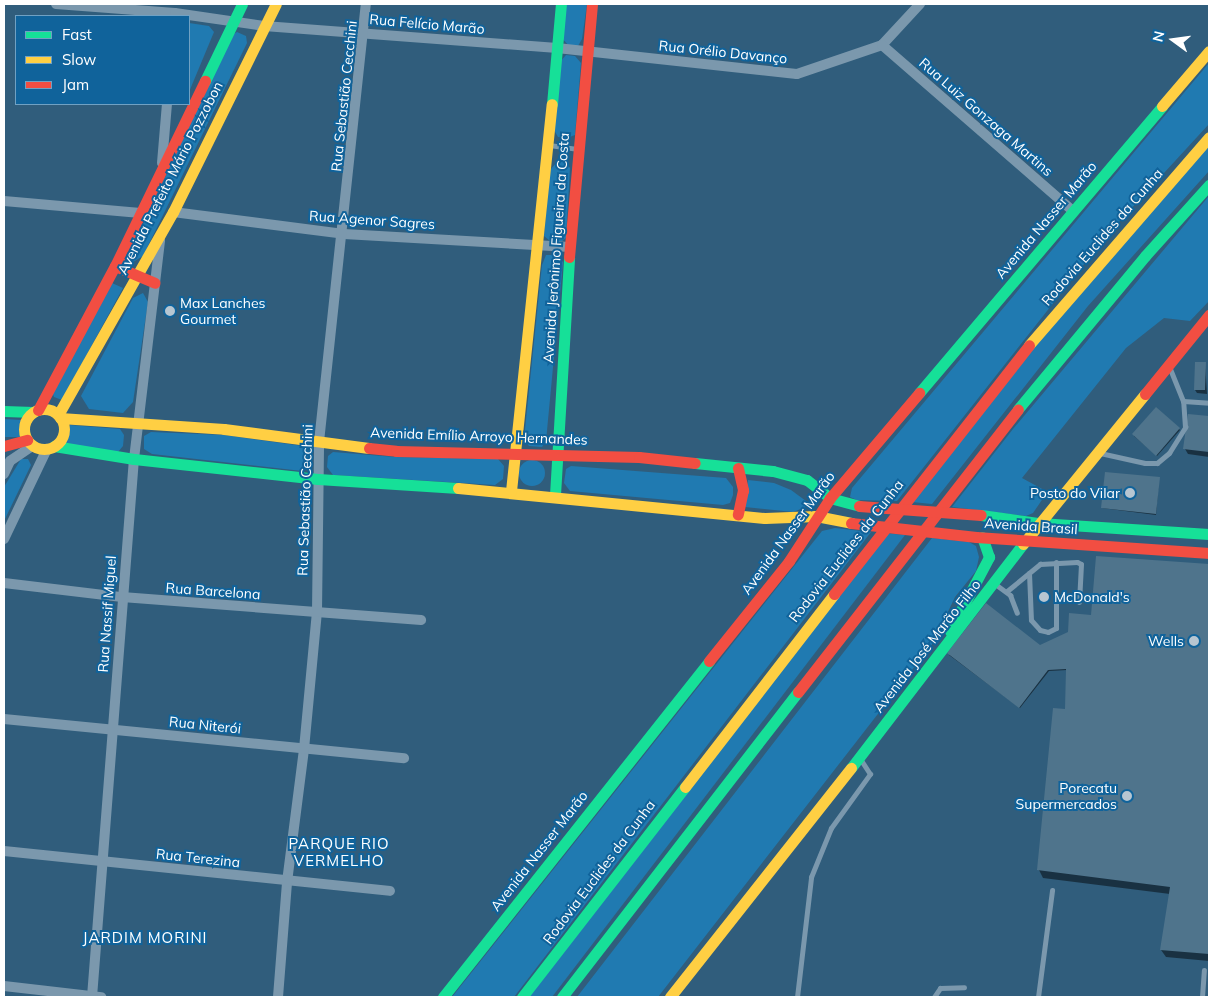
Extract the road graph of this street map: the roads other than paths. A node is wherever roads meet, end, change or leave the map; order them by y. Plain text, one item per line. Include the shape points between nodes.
1 (56, 4) edge
2 (242, 4) edge
3 (276, 4) edge
4 (366, 4) edge
5 (561, 4) edge
6 (592, 4) edge
7 (920, 4) edge
8 (175, 11) edge
9 (232, 22) junction
10 (264, 26) junction
11 (364, 33) junction
12 (882, 45) junction
13 (557, 48) junction
14 (1209, 51) edge
15 (586, 52) junction
16 (167, 105) edge
17 (1209, 137) edge
18 (548, 145) junction
19 (578, 149) junction
20 (162, 164) junction
21 (1209, 185) edge
22 (4, 201) edge
23 (1073, 211) junction
24 (173, 212) junction
25 (140, 213) junction
26 (344, 234) junction
27 (160, 235) junction
28 (539, 245) junction
29 (570, 247) junction
30 (115, 266) junction
31 (137, 276) junction
32 (155, 282) junction
33 (1207, 321) edge
34 (1168, 364) junction
35 (1183, 401) junction
36 (1209, 403) edge
37 (4, 411) edge
38 (35, 411) junction
39 (59, 417) junction
40 (137, 423) junction
41 (318, 442) junction
42 (30, 443) junction
43 (4, 446) edge
44 (51, 448) junction
45 (1097, 452) junction
46 (516, 453) junction
47 (556, 453) junction
48 (134, 459) junction
49 (738, 468) junction
50 (4, 474) edge
51 (318, 479) junction
52 (511, 491) junction
53 (555, 495) junction
54 (830, 498) junction
55 (859, 506) joint
56 (738, 514) junction
57 (816, 516) junction
58 (1039, 523) junction
59 (1127, 527) junction
60 (1209, 534) edge
61 (979, 537) junction
62 (4, 540) edge
63 (1026, 542) junction
64 (1125, 546) junction
65 (1209, 553) edge
66 (1056, 562) junction
67 (1029, 573) junction
68 (4, 583) edge
69 (995, 584) junction
70 (1007, 591) junction
71 (122, 598) junction
72 (1078, 602) dead end
73 (317, 612) junction
74 (1017, 613) dead end
75 (421, 620) dead end
76 (923, 678) junction
77 (4, 719) edge
78 (113, 730) junction
79 (304, 748) junction
80 (404, 758) dead end
81 (859, 758) junction
82 (4, 851) edge
83 (103, 861) junction
84 (287, 882) junction
85 (1052, 890) dead end
86 (390, 891) dead end
87 (1204, 970) dead end
88 (4, 986) edge
89 (964, 987) dead end
90 (95, 997) edge
91 (278, 997) edge
92 (443, 997) edge
93 (522, 997) edge
94 (562, 997) edge
95 (670, 997) edge
96 (797, 997) edge
97 (934, 997) edge
98 (1038, 997) edge
99 (1202, 997) edge

1 - 8 street, Rua Felício Marão
2 - 9 main road, Avenida Prefeito Mário Pozzobon
3 - 10 main road, Avenida Prefeito Mário Pozzobon
4 - 11 street, Rua Sebastião Cecchini
5 - 13 main road, Avenida Jerônimo Figueira da Costa
6 - 15 main road, Avenida Jerônimo Figueira da Costa
7 - 12 street
8 - 9 street, Rua Felício Marão
9 - 10 street, Rua Felício Marão
9 - 20 main road, Avenida Prefeito Mário Pozzobon
10 - 11 street, Rua Felício Marão
10 - 24 main road, Avenida Prefeito Mário Pozzobon
11 - 13 street, Rua Felício Marão
11 - 26 street, Rua Sebastião Cecchini
12 - 15 street, Rua Orélio Davanço via 797,74
12 - 23 street, Rua Luiz Gonzaga Martins
13 - 15 street, Rua Felício Marão
13 - 18 main road, Avenida Jerônimo Figueira da Costa
14 - 23 main road, Avenida Nasser Marão
15 - 19 main road, Avenida Jerônimo Figueira da Costa
16 - 20 street
17 - 93 main road, Rodovia Euclides da Cunha via 1069,296 931,468
18 - 19 lane
18 - 28 main road, Avenida Jerônimo Figueira da Costa
19 - 29 main road, Avenida Jerônimo Figueira da Costa
20 - 25 main road, Avenida Prefeito Mário Pozzobon
21 - 94 main road via 1145,256 1006,424
22 - 25 street
23 - 54 main road, Avenida Nasser Marão
24 - 26 street, Rua Agenor Sagres
24 - 27 main road, Avenida Prefeito Mário Pozzobon
25 - 30 main road, Avenida Prefeito Mário Pozzobon
26 - 28 street, Rua Agenor Sagres
26 - 41 street, Rua Sebastião Cecchini
27 - 31 main road, Avenida Prefeito Mário Pozzobon
27 - 32 street, Rua Nassif Miguel
28 - 29 street, Rua Agenor Sagres
28 - 46 main road, Avenida Jerônimo Figueira da Costa
29 - 47 main road, Avenida Jerônimo Figueira da Costa
30 - 31 main road
30 - 38 main road, Avenida Prefeito Mário Pozzobon
31 - 32 main road
31 - 39 main road, Avenida Prefeito Mário Pozzobon
32 - 40 street, Rua Nassif Miguel
33 - 34 main road, Avenida José Marão Filho
34 - 35 lane
34 - 45 main road, Avenida José Marão Filho
35 - 36 lane
35 - 45 lane via 1185,428 1157,463
37 - 38 main road, Avenida Emílio Arroyo Hernandes
38 - 39 main road, Avenida Emílio Arroyo Hernandes via 48,410
38 - 42 main road via 24,425
39 - 40 main road, Avenida Emílio Arroyo Hernandes
39 - 44 main road via 63,430
40 - 41 main road, Avenida Emílio Arroyo Hernandes via 224,429
40 - 48 street, Rua Nassif Miguel
41 - 46 main road, Avenida Emílio Arroyo Hernandes via 396,451
41 - 51 street, Rua Sebastião Cecchini
42 - 43 main road
42 - 44 main road
42 - 50 street via 10,461
44 - 48 main road
44 - 62 street
45 - 58 main road, Avenida José Marão Filho
46 - 47 main road, Avenida Emílio Arroyo Hernandes
46 - 52 main road, Avenida Jerônimo Figueira da Costa
47 - 49 main road, Avenida Emílio Arroyo Hernandes via 639,457
47 - 53 main road, Avenida Jerônimo Figueira da Costa
48 - 51 main road
48 - 71 street, Rua Nassif Miguel
49 - 54 main road, Avenida Emílio Arroyo Hernandes via 807,480
49 - 56 main road via 743,490
51 - 52 main road
51 - 73 street, Rua Sebastião Cecchini
52 - 53 main road
53 - 56 main road
54 - 55 main road, Avenida Emílio Arroyo Hernandes
54 - 57 main road, Avenida Nasser Marão
55 - 58 main road, Avenida Brasil, bridge via 981,515
56 - 57 main road via 765,518
57 - 61 main road, Avenida Brasil, bridge
57 - 92 main road, Avenida Nasser Marão via 788,561
58 - 59 main road, Avenida Brasil
58 - 63 main road, Avenida José Marão Filho
59 - 60 main road, Avenida Brasil
59 - 64 main road
61 - 63 main road, Avenida Brasil
61 - 76 main road via 988,545 989,557 982,575
63 - 64 main road, Avenida Brasil
63 - 69 main road, Avenida José Marão Filho
64 - 65 main road, Avenida Brasil
66 - 67 lane via 1040,564
66 - 67 lane via 1056,628 1048,632 1040,630 1031,620
66 - 72 lane via 1081,564
67 - 70 lane
68 - 71 street, Rua Barcelona
69 - 70 lane
69 - 76 main road, Avenida José Marão Filho
70 - 74 lane
71 - 73 street, Rua Barcelona
71 - 78 street, Rua Nassif Miguel
73 - 75 street, Rua Barcelona
73 - 79 street, Rua Sebastião Cecchini
76 - 81 main road, Avenida José Marão Filho
77 - 78 street, Rua Niterói
78 - 79 street, Rua Niterói
78 - 83 street, Rua Nassif Miguel
79 - 80 street, Rua Niterói
79 - 84 street, Rua Sebastião Cecchini
81 - 95 main road, Avenida José Marão Filho
81 - 96 lane via 870,774 831,828 811,877
82 - 83 street, Rua Terezina
83 - 84 street, Rua Terezina
83 - 90 street, Rua Nassif Miguel
84 - 86 street, Rua Terezina
84 - 91 street, Rua Sebastião Cecchini
85 - 98 lane
87 - 99 lane
88 - 90 street
89 - 97 lane via 940,988

